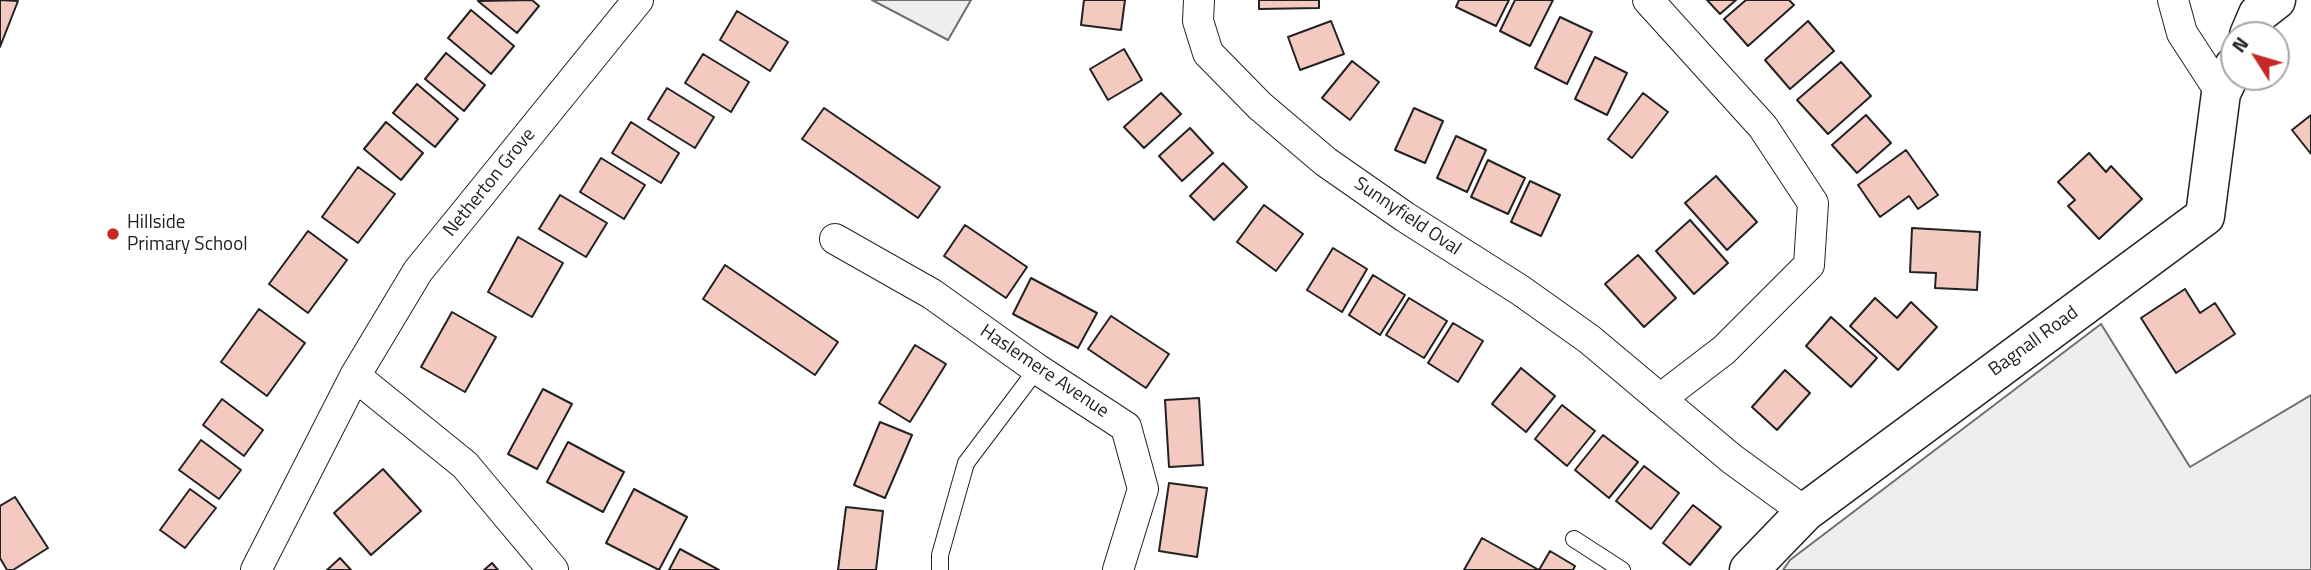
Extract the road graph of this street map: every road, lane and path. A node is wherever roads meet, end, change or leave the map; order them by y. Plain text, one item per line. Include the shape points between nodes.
1 (638, 0) edge
2 (1199, 0) edge
3 (1648, 0) edge
4 (2173, 0) edge
5 (2276, 0) edge
6 (2255, 21) edge
7 (2220, 73) edge
8 (2225, 91) edge
9 (835, 239) dead end
10 (1037, 369) junction
11 (355, 376) junction
12 (1660, 399) junction
13 (1805, 512) junction
14 (1573, 539) dead end
15 (256, 570) edge
16 (553, 570) edge
17 (940, 570) edge
18 (1118, 570) edge
19 (1622, 570) edge
20 (1749, 570) edge

1 - 11 street, Netherton Grove via 418,271
2 - 12 street, Sunnyfield Oval via 1198,21 1208,52 1260,106 1326,162 1520,290
3 - 12 street via 1763,127 1813,203 1809,265 1724,350
4 - 7 street via 2182,33
5 - 6 street
8 - 13 street, Bagnall Road via 2205,216
9 - 10 street, Haslemere Avenue via 932,294
10 - 17 lane via 966,463 940,555
10 - 18 street, Haslemere Avenue via 1126,427 1143,489
11 - 15 street, Netherton Grove
11 - 16 street via 465,465
12 - 13 street, Sunnyfield Oval
13 - 20 street, Bagnall Road
14 - 19 lane

